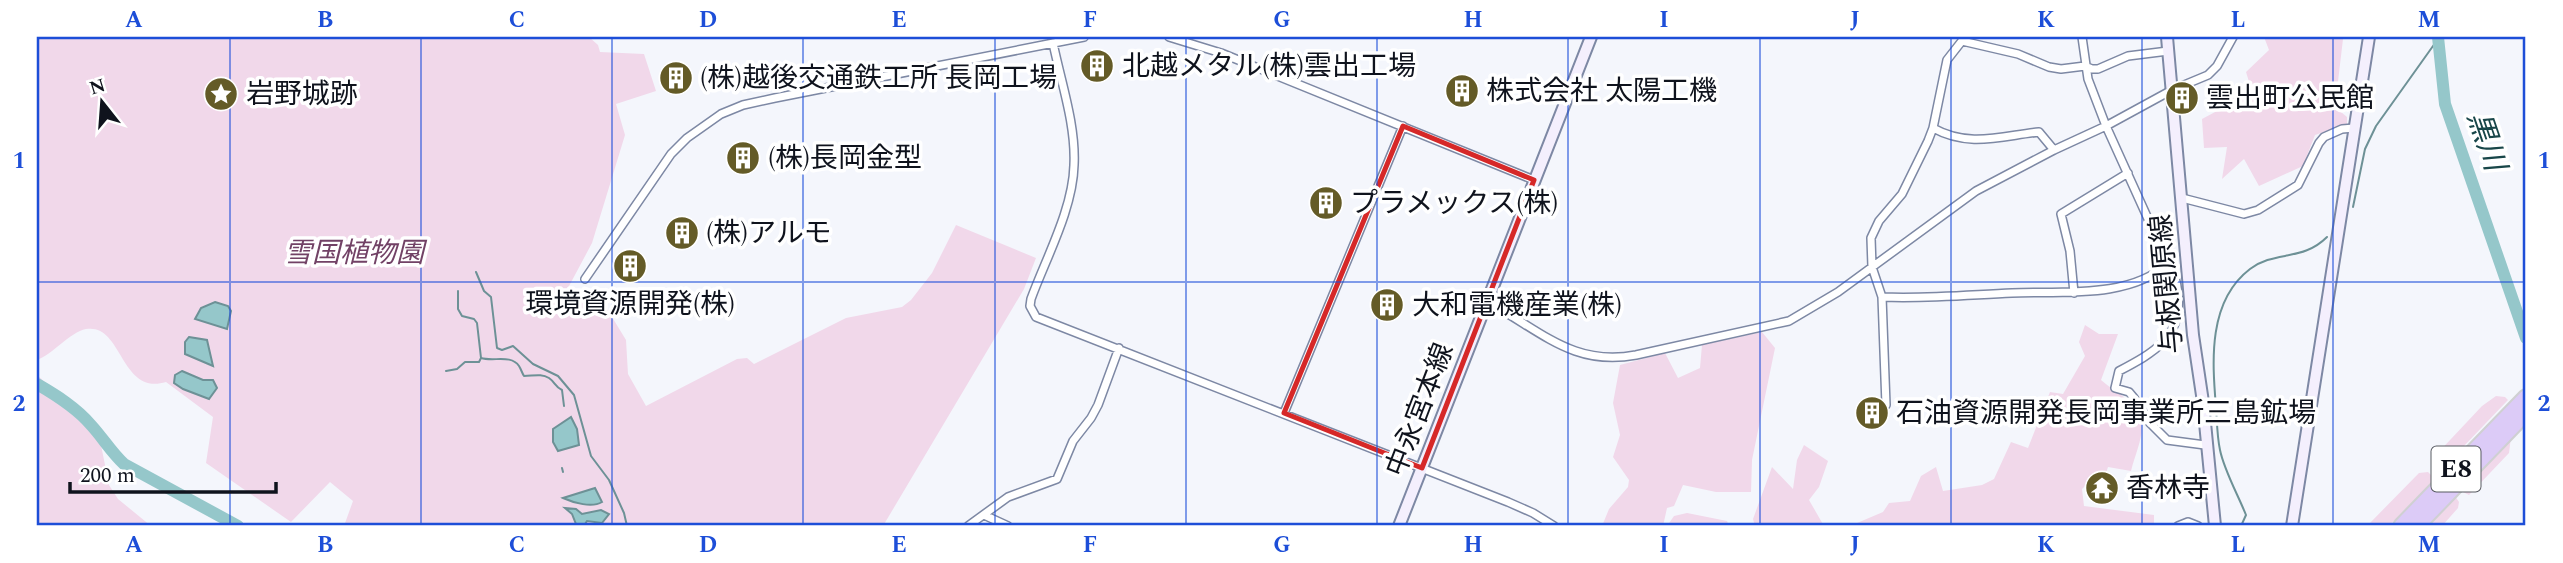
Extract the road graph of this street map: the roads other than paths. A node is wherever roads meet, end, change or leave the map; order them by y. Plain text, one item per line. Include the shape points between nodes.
1 (1084, 37) edge
2 (1169, 37) edge
3 (1591, 37) edge
4 (2082, 37) edge
5 (2167, 37) edge
6 (2233, 37) edge
7 (2369, 37) edge
8 (1184, 39) edge
9 (1964, 39) edge
10 (1053, 43) junction
11 (2168, 51) junction
12 (2085, 66) junction
13 (2172, 90) junction
14 (1403, 126) junction
15 (2106, 126) junction
16 (1933, 128) junction
17 (2354, 128) junction
18 (2054, 150) junction
19 (2127, 173) junction
20 (1534, 180) junction
21 (2182, 198) junction
22 (2168, 263) junction
23 (1872, 267) junction
24 (584, 279) dead end
25 (2074, 293) junction
26 (1882, 297) junction
27 (1487, 302) junction
28 (1119, 348) junction
29 (2526, 397) edge
30 (1886, 405) dead end
31 (1284, 413) junction
32 (2526, 413) edge
33 (2205, 445) junction
34 (1422, 468) junction
35 (984, 515) junction
36 (968, 526) edge
37 (1008, 526) edge
38 (1399, 526) edge
39 (1554, 526) edge
40 (2178, 526) edge
41 (2198, 526) edge
42 (2211, 526) edge
43 (2292, 526) edge
44 (2401, 526) edge
45 (2417, 526) edge

1 - 10 street
2 - 8 street
3 - 20 main road, 中永宮本線
4 - 12 street
5 - 11 main road, 与板関原線
6 - 13 street via 2208,75
7 - 17 main road
8 - 14 street
9 - 12 street via 2055,69
9 - 16 street via 1947,60
10 - 24 street via 775,98 722,114 671,155
10 - 28 street via 1074,168 1066,209 1030,306 1036,317
11 - 12 street via 2128,55 2098,69
11 - 13 main road, 与板関原線
12 - 15 street
13 - 15 street
13 - 21 main road, 与板関原線
14 - 20 street
14 - 31 street
15 - 18 street
15 - 19 street
16 - 18 street via 1949,137 1967,139 2039,132
16 - 23 street via 1902,194 1875,228 1870,244
17 - 21 street via 2324,137 2298,185 2258,210 2244,214
17 - 43 main road
18 - 23 street via 1976,191
19 - 22 street
19 - 25 street via 2061,214
20 - 27 main road, 中永宮本線
21 - 33 main road, 与板関原線
22 - 25 street via 2148,278
22 - 33 street via 2176,278 2177,322 2152,351 2119,371 2115,388 2129,392 2167,440
23 - 26 street
23 - 27 street via 1789,321 1618,358 1578,354
25 - 26 street
26 - 30 street
27 - 34 main road, 中永宮本線
28 - 31 street
28 - 35 street via 1098,405 1073,441 1057,479 1009,497
29 - 44 highway, E8
31 - 34 street
32 - 45 highway, E8
33 - 42 main road, 与板関原線
34 - 38 main road, 中永宮本線
34 - 39 street
35 - 36 street
35 - 37 street
40 - 41 street via 2189,522

